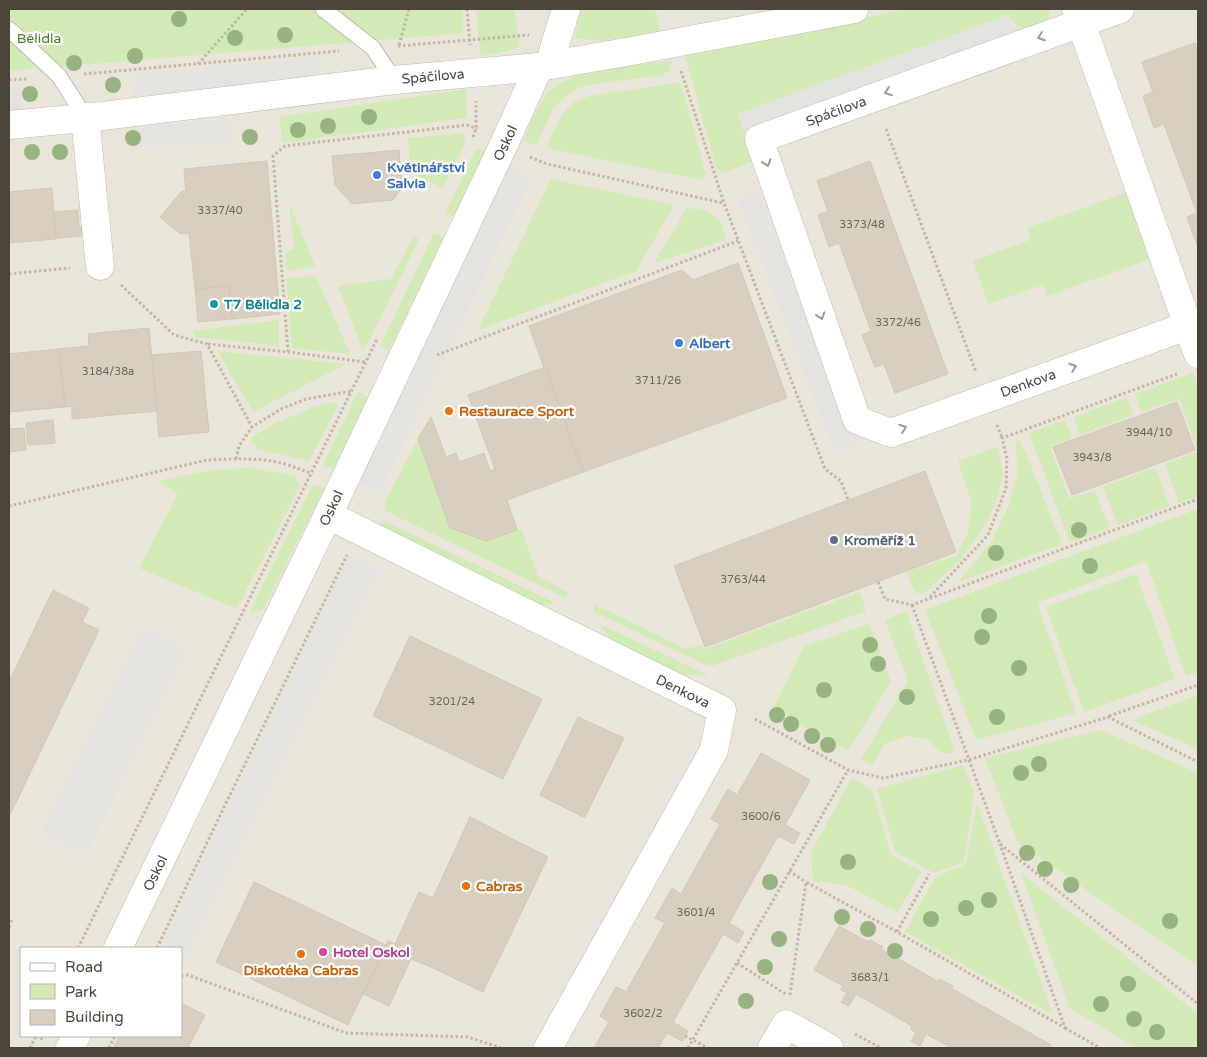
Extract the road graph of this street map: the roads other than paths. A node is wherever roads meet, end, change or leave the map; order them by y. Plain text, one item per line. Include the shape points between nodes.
1 (323, 9) edge
2 (566, 9) edge
3 (854, 9) edge
4 (1120, 9) edge
5 (1078, 16) edge
6 (9, 29) edge
7 (544, 66) junction
8 (394, 80) junction
9 (85, 118) junction
10 (9, 125) edge
11 (100, 266) road end
12 (1193, 324) edge
13 (1190, 363) edge
14 (858, 420) joint
15 (328, 515) junction
16 (118, 947) edge
17 (548, 1048) edge
18 (772, 1048) edge
19 (829, 1048) edge

1 - 8 lane via 373,48
2 - 7 street, Oskol
3 - 7 street, Spáčilova
4 - 5 street, Spáčilova
5 - 12 street
5 -> 14 street, Spáčilova via 759,140
6 - 9 lane via 59,76
7 - 8 street, Spáčilova
7 - 15 street, Oskol
8 - 9 street, Spáčilova
9 - 10 street, Spáčilova
9 - 11 street
12 - 13 street
14 -> 12 street, Denkova via 891,433
15 - 16 street, Oskol
15 - 17 street, Denkova via 722,710 714,750
18 - 19 street via 786,1024

